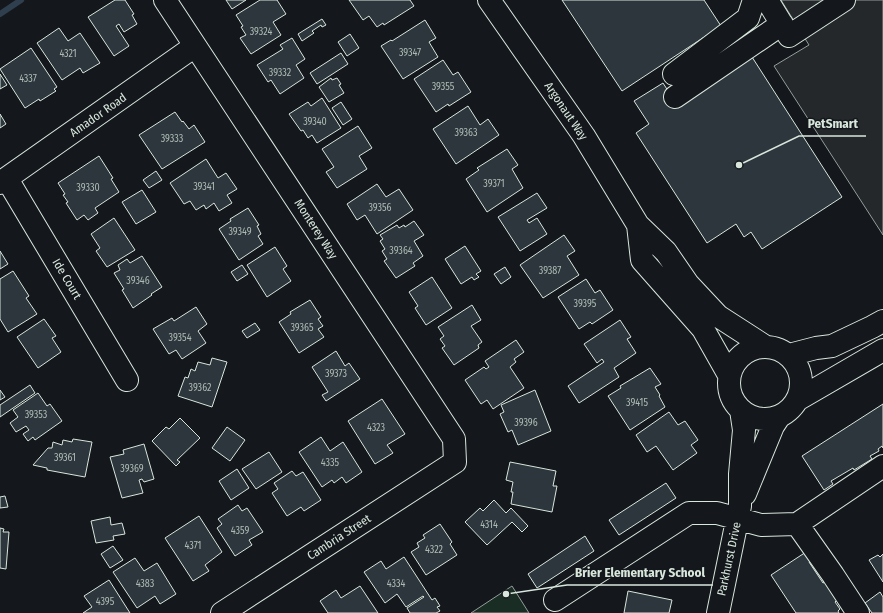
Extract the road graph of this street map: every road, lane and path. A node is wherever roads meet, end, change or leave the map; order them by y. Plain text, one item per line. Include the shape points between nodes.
1 (165, 0) edge
2 (490, 0) edge
3 (754, 0) edge
4 (767, 0) edge
5 (844, 0) edge
6 (782, 24) junction
7 (196, 46) junction
8 (674, 74) dead end
9 (675, 97) dead end
10 (4, 181) edge
11 (638, 225) junction
12 (883, 321) edge
13 (766, 347) junction
14 (883, 350) edge
15 (789, 355) junction
16 (729, 375) junction
17 (127, 380) dead end
18 (797, 400) junction
19 (740, 410) junction
20 (779, 417) junction
21 (455, 462) joint
22 (883, 466) edge
23 (739, 512) junction
24 (797, 524) junction
25 (555, 600) dead end
26 (222, 613) edge
27 (718, 613) edge
28 (858, 613) edge

1 - 7 street, Monterey Way
2 - 11 street, Argonaut Way via 584,136
3 - 8 street via 748,18
4 - 6 street
5 - 6 street via 789,36
6 - 9 street
7 - 10 street, Amador Road
7 - 21 street, Monterey Way via 454,439
10 - 17 street, Ide Court
11 - 13 street, Argonaut Way via 666,252 688,284 718,316
11 - 16 street, Argonaut Way via 642,260 702,329
12 - 15 street via 832,346
13 - 15 street
13 - 16 street via 756,348 742,355
14 - 18 street
15 - 18 street via 800,373 800,392
16 - 19 street via 732,398
18 - 20 street via 793,407
19 - 20 street via 747,415 763,419
19 - 23 street, Parkhurst Drive via 744,430
20 - 23 street, Parkhurst Drive via 773,426
21 - 26 street, Cambria Street
22 - 24 street
23 - 24 street via 761,525
23 - 25 street via 689,512
23 - 27 street, Parkhurst Drive
24 - 28 street

